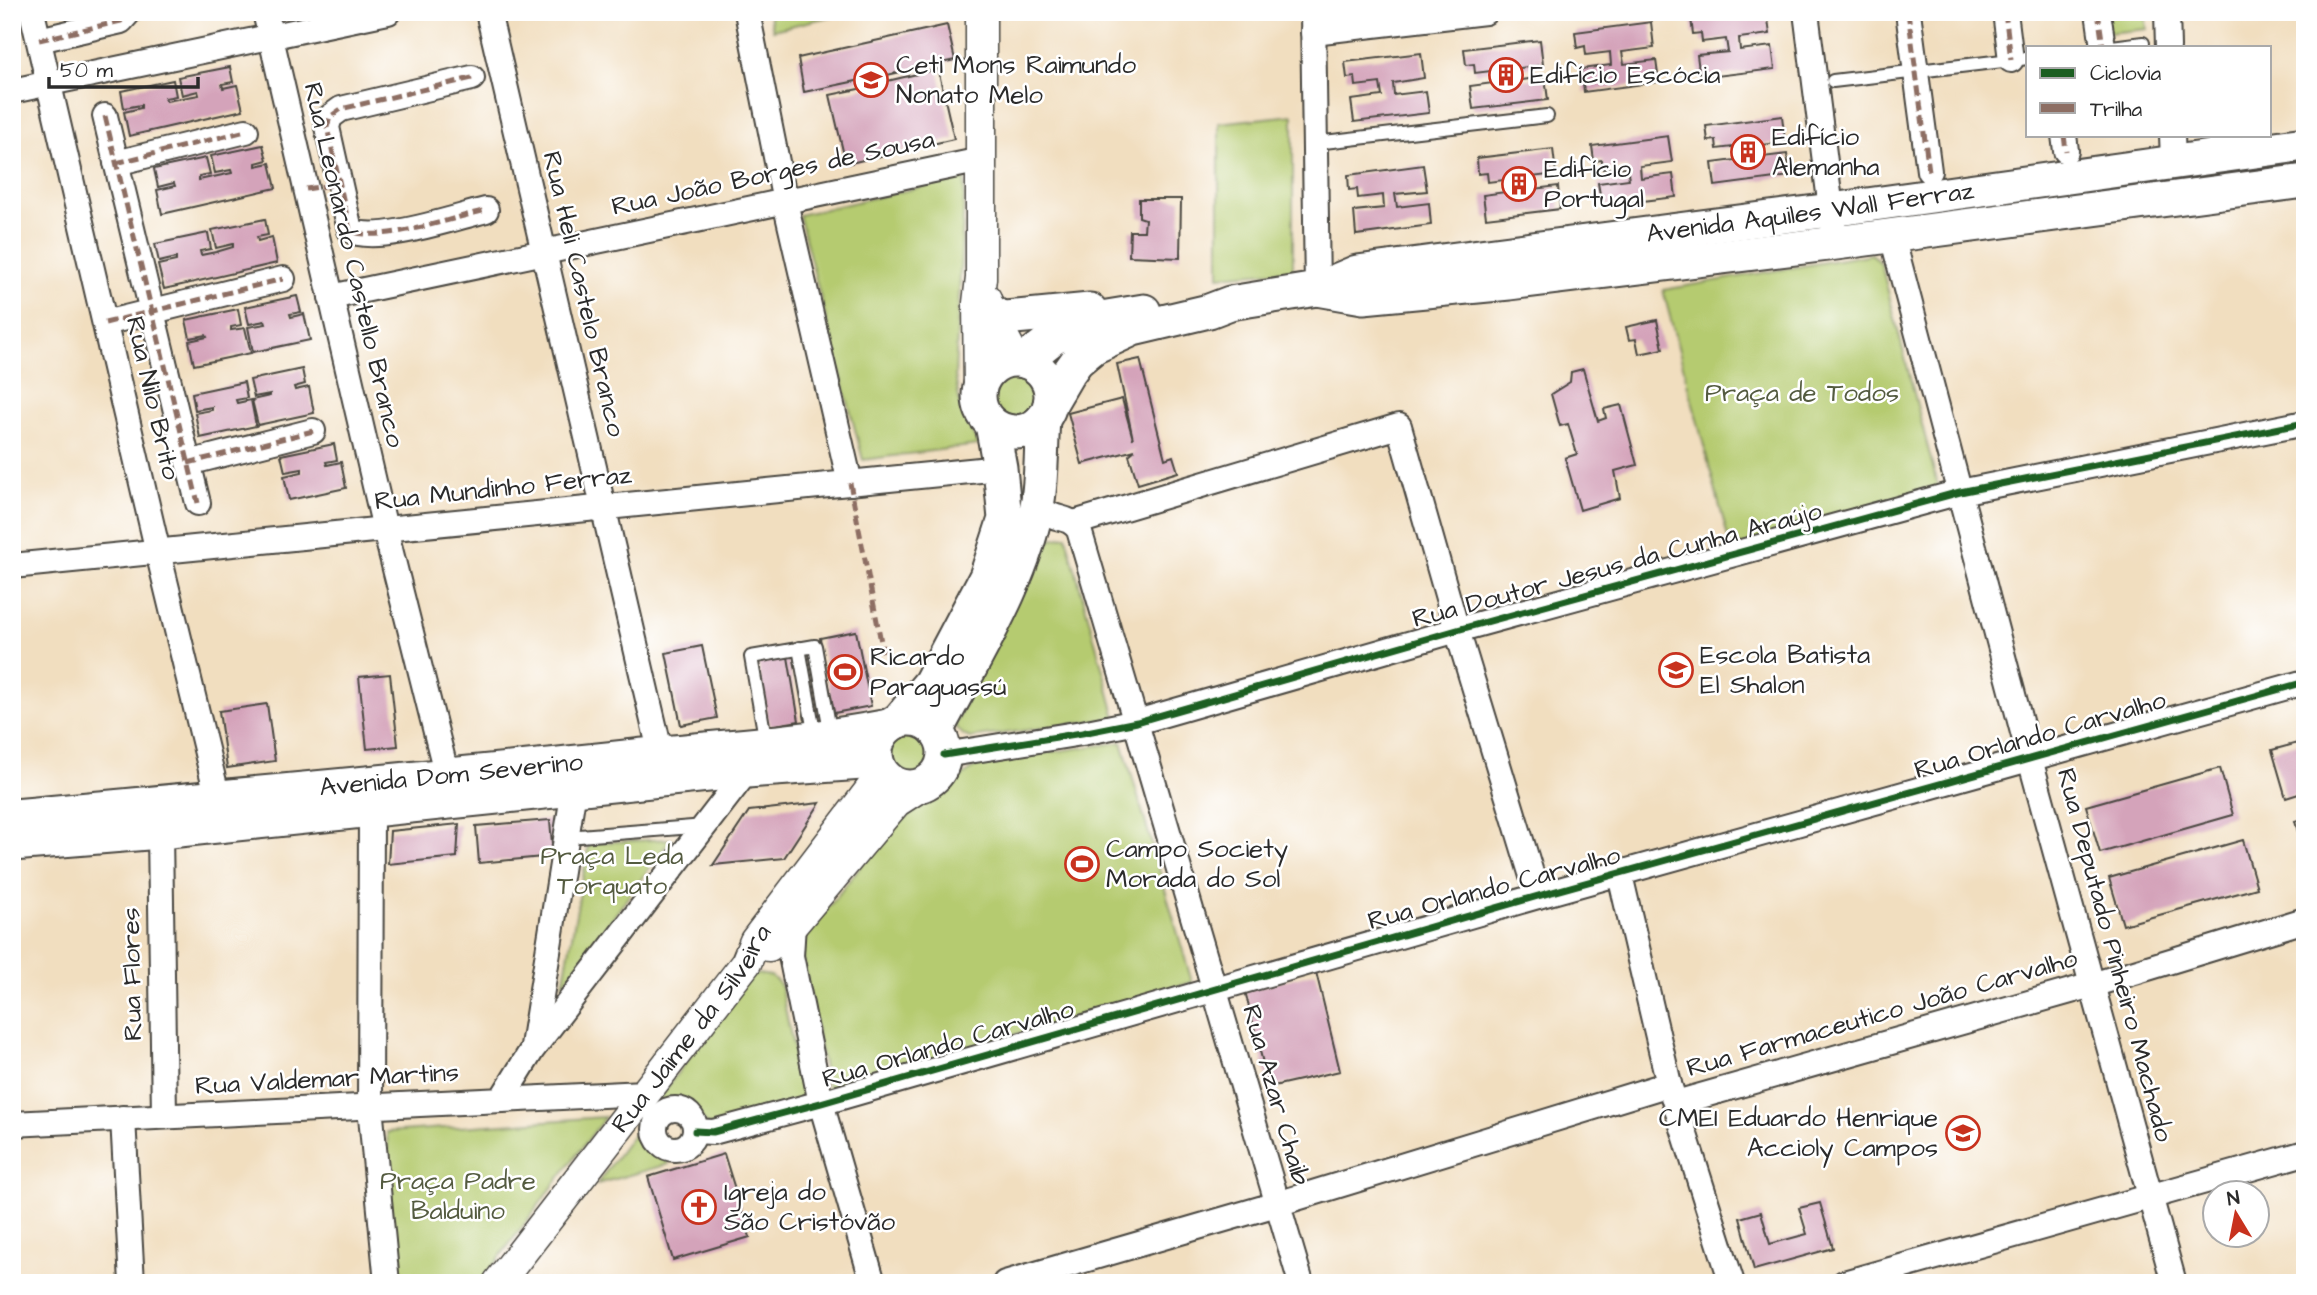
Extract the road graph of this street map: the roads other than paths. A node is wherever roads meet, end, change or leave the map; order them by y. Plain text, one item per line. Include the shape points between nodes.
1 (32, 12) edge
2 (129, 12) edge
3 (388, 12) edge
4 (488, 12) edge
5 (747, 12) edge
6 (981, 12) edge
7 (1485, 12) edge
8 (1807, 12) edge
9 (1909, 12) edge
10 (2005, 12) edge
11 (2098, 12) edge
12 (2167, 12) edge
13 (1313, 22) edge
14 (268, 24) edge
15 (39, 40) junction
16 (2143, 43) dead end
17 (2103, 46) edge
18 (2120, 46) edge
19 (2168, 46) edge
20 (2019, 59) edge
21 (1916, 71) junction
22 (472, 78) dead end
23 (49, 82) junction
24 (1824, 82) junction
25 (12, 90) edge
26 (105, 116) dead end
27 (1547, 116) dead end
28 (246, 131) dead end
29 (1320, 143) junction
30 (2305, 144) edge
31 (2172, 148) edge
32 (981, 160) junction
33 (116, 163) junction
34 (1929, 171) dead end
35 (2305, 181) edge
36 (339, 184) junction
37 (306, 189) junction
38 (785, 201) junction
39 (486, 210) dead end
40 (1831, 210) junction
41 (1892, 236) junction
42 (1836, 243) junction
43 (544, 251) junction
44 (283, 279) dead end
45 (1317, 289) junction
46 (985, 293) junction
47 (331, 296) junction
48 (1230, 303) junction
49 (1156, 309) junction
50 (152, 312) junction
51 (105, 323) junction
52 (1020, 361) junction
53 (979, 393) junction
54 (1047, 412) junction
55 (2305, 423) edge
56 (992, 425) junction
57 (313, 431) dead end
58 (188, 463) junction
59 (1000, 468) junction
60 (849, 483) junction
61 (1960, 492) junction
62 (1038, 502) junction
63 (198, 503) dead end
64 (604, 508) junction
65 (1074, 523) junction
66 (385, 529) junction
67 (158, 552) junction
68 (12, 566) edge
69 (1457, 630) junction
70 (2305, 682) edge
71 (1137, 722) junction
72 (894, 723) junction
73 (823, 737) junction
74 (766, 743) junction
75 (939, 743) junction
76 (2031, 759) junction
77 (664, 766) junction
78 (880, 768) junction
79 (747, 771) junction
80 (447, 776) junction
81 (924, 783) junction
82 (574, 789) junction
83 (371, 810) junction
84 (221, 811) junction
85 (12, 816) edge
86 (705, 826) junction
87 (160, 832) junction
88 (566, 837) junction
89 (12, 844) edge
90 (1620, 875) junction
91 (1538, 896) junction
92 (2305, 920) edge
93 (793, 924) junction
94 (747, 963) junction
95 (797, 981) junction
96 (2092, 985) junction
97 (1214, 988) junction
98 (532, 1050) junction
99 (644, 1093) junction
100 (1672, 1094) junction
101 (501, 1100) junction
102 (821, 1103) junction
103 (370, 1106) junction
104 (164, 1116) junction
105 (123, 1118) junction
106 (12, 1124) edge
107 (695, 1131) dead end
108 (2305, 1153) edge
109 (2150, 1196) junction
110 (1277, 1204) junction
111 (132, 1283) edge
112 (387, 1283) edge
113 (498, 1283) edge
114 (873, 1283) edge
115 (1004, 1283) edge
116 (1301, 1283) edge
117 (1732, 1283) edge
118 (1844, 1283) edge
119 (2174, 1283) edge

1 - 15 street, Rua Nilo Brito
2 - 15 street via 121,21
3 - 14 street
4 - 43 street, Rua Heli Castelo Branco
5 - 38 street
6 - 32 street
7 - 13 street
8 - 24 street
9 - 21 street
10 - 20 street
11 - 17 street
12 - 19 street
13 - 29 street
14 - 23 street
14 - 37 street, Rua Leonardo Castello Branco
15 - 23 street, Rua Nilo Brito
16 - 18 lane
20 - 21 lane
21 - 24 lane
21 - 34 street
22 - 36 street via 341,109 330,117 327,127
23 - 25 street
23 - 51 street, Rua Nilo Brito
24 - 40 street
26 - 33 street
27 - 29 lane
28 - 33 street
29 - 45 street
30 - 31 main road, Avenida Aquiles Wall Ferraz
31 - 40 main road, Avenida Aquiles Wall Ferraz
32 - 38 street, Rua João Borges de Sousa
32 - 46 street
33 - 50 street
35 - 41 main road, Avenida Aquiles Wall Ferraz
36 - 37 street
36 - 39 street via 350,230 358,234 388,234
37 - 47 street, Rua Leonardo Castello Branco
38 - 43 street, Rua João Borges de Sousa
38 - 60 street
40 - 42 street
40 - 45 main road, Avenida Aquiles Wall Ferraz via 1357,272
41 - 42 main road, Avenida Aquiles Wall Ferraz
41 - 61 street, Rua Deputado Pinheiro Machado
42 - 45 main road, Avenida Aquiles Wall Ferraz via 1363,297
43 - 47 street, Rua João Borges de Sousa
43 - 64 street, Rua Heli Castelo Branco
44 - 50 street
45 - 48 main road, Avenida Aquiles Wall Ferraz
46 - 49 main road via 996,316 1005,318
46 - 52 street
46 - 53 street via 978,303
47 - 66 street, Rua Leonardo Castello Branco
48 - 49 main road, Avenida Aquiles Wall Ferraz via 1207,300
48 - 54 main road, Avenida Aquiles Wall Ferraz via 1133,329 1094,347 1066,375
49 - 52 main road, Avenida Aquiles Wall Ferraz via 1095,319 1053,338
50 - 51 street
50 - 58 street
51 - 67 street, Rua Nilo Brito
52 - 53 main road via 1005,362 987,373
52 - 54 main road via 1044,374 1049,384
53 - 56 main road via 979,404
54 - 56 main road via 1034,428 1015,433
54 - 62 main road
55 - 61 street, Rua Doutor Jesus da Cunha Araújo
56 - 59 main road
57 - 58 street
58 - 63 street
59 - 60 street, Rua Mundinho Ferraz
59 - 72 main road via 1005,519 986,577 930,683
60 - 64 street, Rua Mundinho Ferraz
61 - 69 street, Rua Doutor Jesus da Cunha Araújo
61 - 76 street, Rua Deputado Pinheiro Machado
62 - 65 street via 1046,513
62 - 75 main road via 1023,555
64 - 66 street, Rua Mundinho Ferraz
64 - 77 street, Rua Heli Castelo Branco
65 - 69 street via 1399,426
65 - 71 street, Rua Azar Chaib
66 - 67 street, Rua Mundinho Ferraz
66 - 80 street, Rua Leonardo Castello Branco
67 - 68 street, Rua Mundinho Ferraz
67 - 84 street, Rua Nilo Brito
69 - 71 street, Rua Doutor Jesus da Cunha Araújo
69 - 91 street
70 - 76 street, Rua Orlando Carvalho
71 - 75 street, Rua Doutor Jesus da Cunha Araújo via 1082,733
71 - 97 street, Rua Azar Chaib
72 - 73 main road, Avenida Dom Severino
72 - 75 main road via 918,720
72 - 78 main road via 877,742
73 - 74 main road, Avenida Dom Severino
73 - 74 lane via 816,646 751,657
74 - 77 main road, Avenida Dom Severino
75 - 81 main road via 936,775
76 - 90 street, Rua Orlando Carvalho
76 - 96 street, Rua Deputado Pinheiro Machado
77 - 79 main road, Avenida Dom Severino
77 - 80 main road, Avenida Dom Severino
77 - 82 main road, Avenida Dom Severino
78 - 79 main road, Avenida Dom Severino
78 - 81 main road via 901,785
78 - 94 street, Rua Jaime da Silveira via 755,941
79 - 86 street
80 - 84 main road, Avenida Dom Severino
81 - 93 street via 896,802
82 - 83 main road, Avenida Dom Severino
82 - 88 street
83 - 84 main road, Avenida Dom Severino
83 - 103 street
84 - 85 main road, Avenida Dom Severino
84 - 87 main road, Avenida Dom Severino
86 - 88 lane
86 - 98 street
87 - 89 main road, Avenida Dom Severino
87 - 104 street, Rua Flores
88 - 98 street
90 - 91 street, Rua Orlando Carvalho
90 - 100 street
91 - 97 street, Rua Orlando Carvalho
92 - 96 street, Rua Farmaceutico João Carvalho
93 - 94 street
93 - 95 street via 791,956
94 - 95 street via 768,959 784,963
94 - 99 street, Rua Jaime da Silveira
95 - 102 street
96 - 100 street, Rua Farmaceutico João Carvalho
96 - 109 street, Rua Deputado Pinheiro Machado
97 - 102 street, Rua Orlando Carvalho
97 - 110 street, Rua Azar Chaib
98 - 101 street
99 - 101 street, Rua Valdemar Martins
99 - 113 street, Rua Jaime da Silveira
100 - 110 street, Rua Farmaceutico João Carvalho
100 - 117 street
101 - 103 street, Rua Valdemar Martins
102 - 107 street, Rua Orlando Carvalho via 713,1132
102 - 114 street
103 - 104 street, Rua Valdemar Martins
103 - 112 street
104 - 105 street, Rua Valdemar Martins
105 - 106 street, Rua Valdemar Martins
105 - 111 street
108 - 109 street
109 - 118 street
109 - 119 street, Rua Deputado Pinheiro Machado
110 - 115 street, Rua Farmaceutico João Carvalho
110 - 116 street, Rua Azar Chaib

